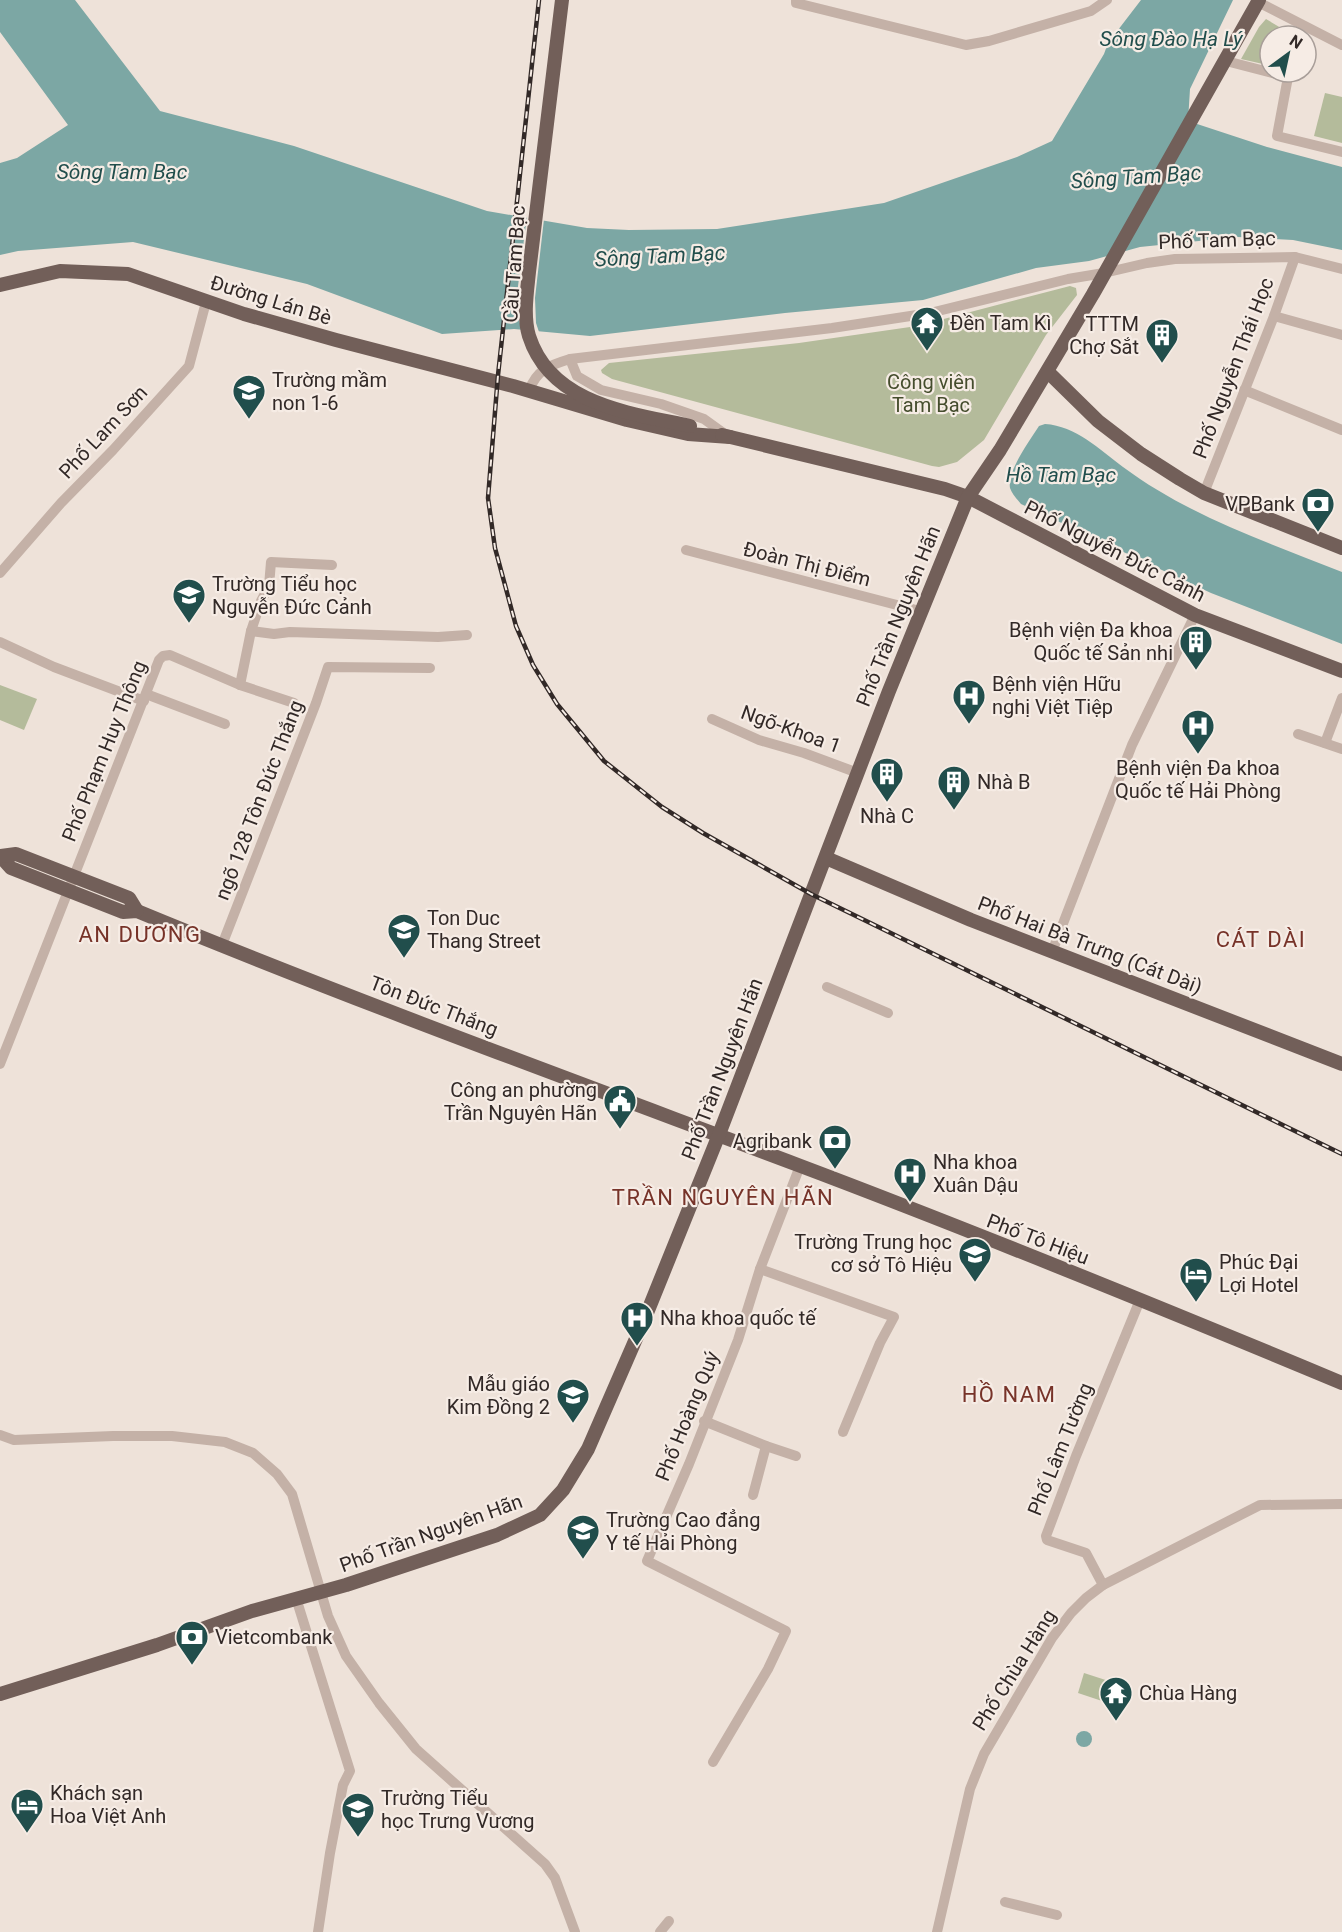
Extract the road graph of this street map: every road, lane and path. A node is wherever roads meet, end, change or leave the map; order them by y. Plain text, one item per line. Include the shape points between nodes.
1 (562, 0) edge
2 (1107, 0) edge
3 (1258, 1) edge
4 (796, 2) edge
5 (1342, 45) edge
6 (1226, 61) junction
7 (1342, 152) edge
8 (1295, 257) junction
9 (1342, 269) edge
10 (1104, 273) junction
11 (0, 285) edge
12 (206, 302) junction
13 (1274, 316) junction
14 (1342, 335) edge
15 (570, 359) junction
16 (1048, 372) junction
17 (1244, 390) junction
18 (529, 391) junction
19 (690, 426) joint
20 (1342, 430) edge
21 (730, 437) junction
22 (1204, 493) junction
23 (968, 497) junction
24 (1342, 548) edge
25 (686, 550) dead end
26 (332, 565) dead end
27 (0, 573) edge
28 (920, 611) junction
29 (1195, 615) junction
30 (251, 632) junction
31 (467, 634) dead end
32 (0, 642) edge
33 (430, 668) dead end
34 (1342, 671) edge
35 (240, 685) junction
36 (145, 698) junction
37 (1342, 698) edge
38 (294, 703) dead end
39 (712, 719) dead end
40 (225, 724) dead end
41 (1298, 734) dead end
42 (1325, 743) junction
43 (1342, 749) edge
44 (858, 772) junction
45 (0, 856) edge
46 (826, 858) junction
47 (73, 876) junction
48 (67, 890) junction
49 (137, 910) junction
50 (222, 945) junction
51 (1052, 952) junction
52 (827, 987) dead end
53 (888, 1013) dead end
54 (0, 1064) edge
55 (1342, 1064) edge
56 (718, 1137) junction
57 (800, 1166) junction
58 (760, 1269) junction
59 (1140, 1300) junction
60 (1342, 1383) edge
61 (704, 1421) junction
62 (843, 1432) dead end
63 (0, 1435) edge
64 (766, 1446) junction
65 (796, 1456) dead end
66 (753, 1495) dead end
67 (1342, 1504) edge
68 (1103, 1585) junction
69 (320, 1592) junction
70 (296, 1598) junction
71 (0, 1694) edge
72 (713, 1762) dead end
73 (1005, 1902) dead end
74 (1057, 1915) dead end
75 (669, 1922) dead end
76 (318, 1932) edge
77 (576, 1932) edge
78 (660, 1932) edge
79 (937, 1932) edge

1 - 19 main road, Cầu Tam Bạc, bridge via 529,272 529,336 549,372 579,395 604,406
2 - 4 street via 1091,11 966,45
3 - 5 street
3 - 6 main road
6 - 7 street via 1288,77 1277,136
6 - 10 main road
8 - 9 street, Phố Tam Bạc
8 - 10 street, Phố Tam Bạc via 1175,259
8 - 13 street, Phố Nguyễn Thái Học
10 - 15 street, Phố Tam Bạc via 930,314
10 - 16 main road
11 - 12 main road, Đường Lán Bè via 60,271 128,273
12 - 18 main road, Đường Lán Bè
12 - 27 street, Phố Lam Sơn via 189,366
13 - 14 street
13 - 17 street, Phố Nguyễn Thái Học
15 - 18 street, Phố Tam Bạc via 552,364 534,378
15 - 21 street via 577,375 601,390 704,419
16 - 22 main road via 1098,421 1141,454
16 - 23 main road
17 - 20 street
17 - 22 street, Phố Nguyễn Thái Học
18 - 21 main road, Phố Nguyễn Đức Cảnh via 688,434
19 - 21 main road, Phố Nguyễn Đức Cảnh
21 - 23 main road, Phố Nguyễn Đức Cảnh
22 - 24 main road
23 - 28 main road, Phố Trần Nguyên Hãn
23 - 29 main road, Phố Nguyễn Đức Cảnh
25 - 28 street, Đoàn Thị Điểm
26 - 30 street via 271,562 269,586
28 - 44 main road, Phố Trần Nguyên Hãn
29 - 34 main road, Phố Nguyễn Đức Cảnh
29 - 51 street via 1132,745
30 - 31 street
30 - 35 street
32 - 36 street via 54,667
33 - 50 street, ngõ 128 Tôn Đức Thắng via 328,667
35 - 36 street, Phố Phạm Huy Thông via 170,655 159,660
35 - 38 street, Phố Phạm Huy Thông
36 - 40 street
36 - 47 street, Phố Phạm Huy Thông
37 - 42 street
39 - 44 street, Ngõ-Khoa 1 via 759,740
41 - 42 street
42 - 43 street
44 - 46 main road, Phố Trần Nguyên Hãn
45 - 47 main road, Tôn Đức Thắng via 16,854
45 - 48 main road, Tôn Đức Thắng via 11,868
46 - 51 main road, Phố Hai Bà Trưng (Cát Dài)
46 - 56 main road, Phố Trần Nguyên Hãn
47 - 48 street, Phố Phạm Huy Thông
47 - 49 main road, Tôn Đức Thắng via 129,898
48 - 49 main road, Tôn Đức Thắng via 123,912
48 - 54 street, Phố Phạm Huy Thông
49 - 50 main road, Tôn Đức Thắng
50 - 56 main road, Tôn Đức Thắng
51 - 55 main road, Phố Hai Bà Trưng (Cát Dài)
52 - 53 street
56 - 57 main road, Phố Tô Hiệu
56 - 69 main road, Phố Trần Nguyên Hãn via 588,1449 563,1490 540,1515 511,1529
57 - 58 street, Phố Hoàng Quý
57 - 59 main road, Phố Tô Hiệu
58 - 61 street, Phố Hoàng Quý via 738,1340
58 - 62 street via 894,1317
59 - 60 main road, Phố Tô Hiệu
59 - 68 street, Phố Lâm Tường via 1046,1536 1047,1540 1086,1553
61 - 64 street
61 - 72 street, Phố Hoàng Quý via 647,1561 786,1631
63 - 69 street via 14,1440 172,1436 225,1442 253,1453 292,1494
64 - 65 street
64 - 66 street
67 - 68 street, Phố Chùa Hàng via 1260,1504
68 - 79 street, Phố Chùa Hàng via 1078,1606 1052,1638 984,1754 970,1789
69 - 70 main road, Phố Trần Nguyên Hãn
69 - 77 street via 346,1656 379,1703 416,1749 545,1864 555,1878
70 - 71 main road, Phố Trần Nguyên Hãn
70 - 76 street via 350,1771 343,1785
73 - 74 street
75 - 78 street

